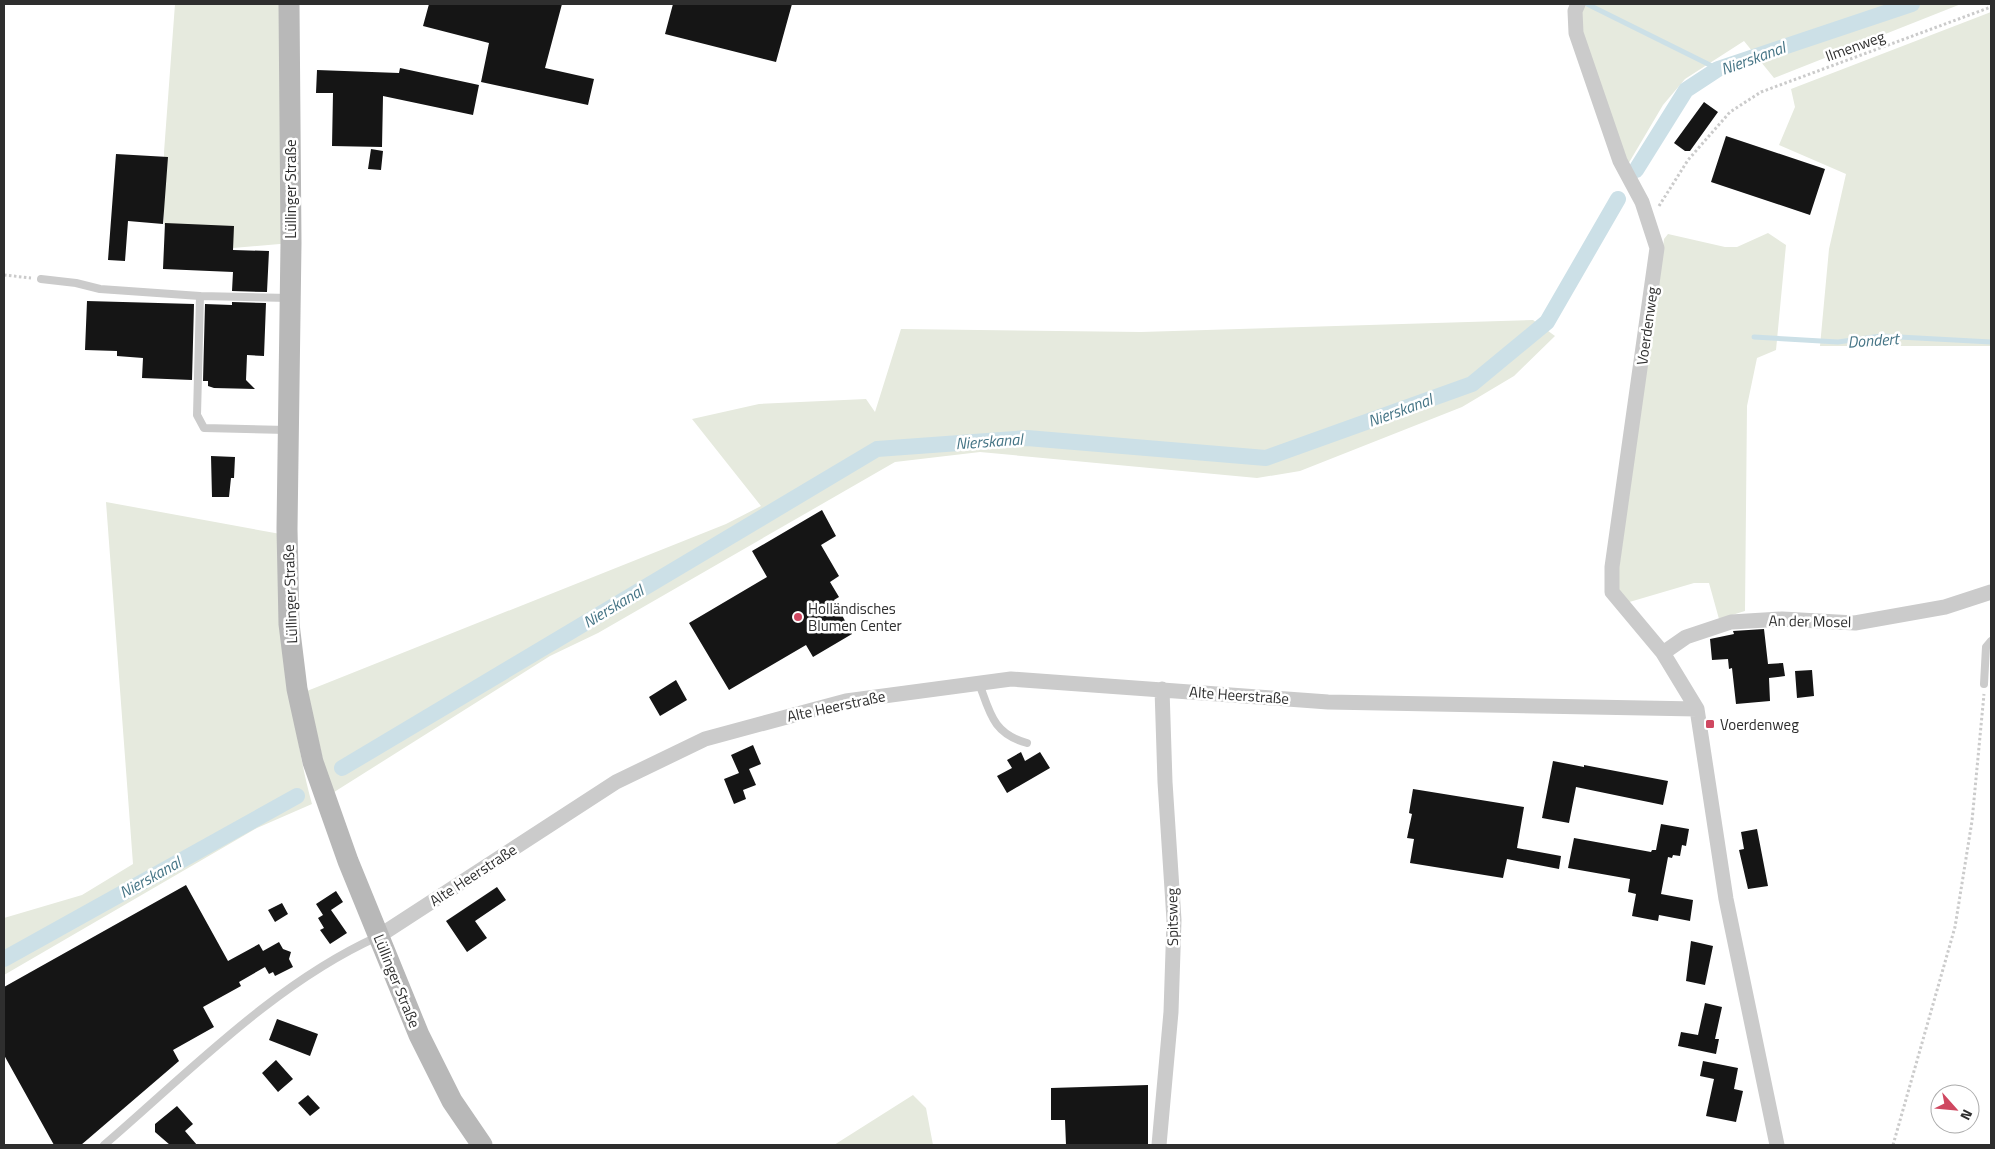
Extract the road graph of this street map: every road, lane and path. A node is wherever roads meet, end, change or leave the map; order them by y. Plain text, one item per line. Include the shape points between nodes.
1 (289, 4) edge
2 (1577, 7) edge
3 (1991, 7) edge
4 (1649, 221) junction
5 (4, 275) edge
6 (41, 279) joint
7 (200, 296) junction
8 (290, 298) junction
9 (289, 430) junction
10 (1991, 592) edge
11 (1991, 641) edge
12 (1663, 653) junction
13 (979, 683) junction
14 (1984, 684) joint
15 (1162, 689) junction
16 (1698, 709) junction
17 (1026, 743) dead end
18 (379, 936) junction
19 (104, 1145) edge
20 (482, 1145) edge
21 (1159, 1145) edge
22 (1776, 1145) edge
23 (1893, 1145) edge

1 - 8 street, Lüllinger Straße
2 - 4 street, Voerdenweg via 1576,33 1620,161
3 - 4 path, Ilmenweg via 1761,92 1730,112 1688,160
4 - 12 street, Voerdenweg via 1657,248 1611,580 1612,592
5 - 6 path
6 - 7 lane via 76,282 100,289
7 - 8 lane
7 - 9 lane via 197,414 204,428
8 - 9 street, Lüllinger Straße
9 - 18 street, Lüllinger Straße via 289,624 297,689 313,762
10 - 12 street, An der Mosel via 1945,607 1855,623 1782,619 1731,622 1686,638
11 - 14 lane via 1986,647
12 - 16 street, Voerdenweg
13 - 15 street, Alte Heerstraße via 1011,679
13 - 17 lane via 994,723 1005,734
13 - 18 street, Alte Heerstraße via 846,701 705,739 616,782
14 - 23 path via 1972,822 1956,927
15 - 16 street, Alte Heerstraße via 1328,702
15 - 21 street, Spitsweg via 1174,920 1171,1012
16 - 22 street, Voerdenweg via 1726,899
18 - 19 lane, Alte Heerstraße via 330,962 262,1010
18 - 20 street, Lüllinger Straße via 419,1035 452,1101

